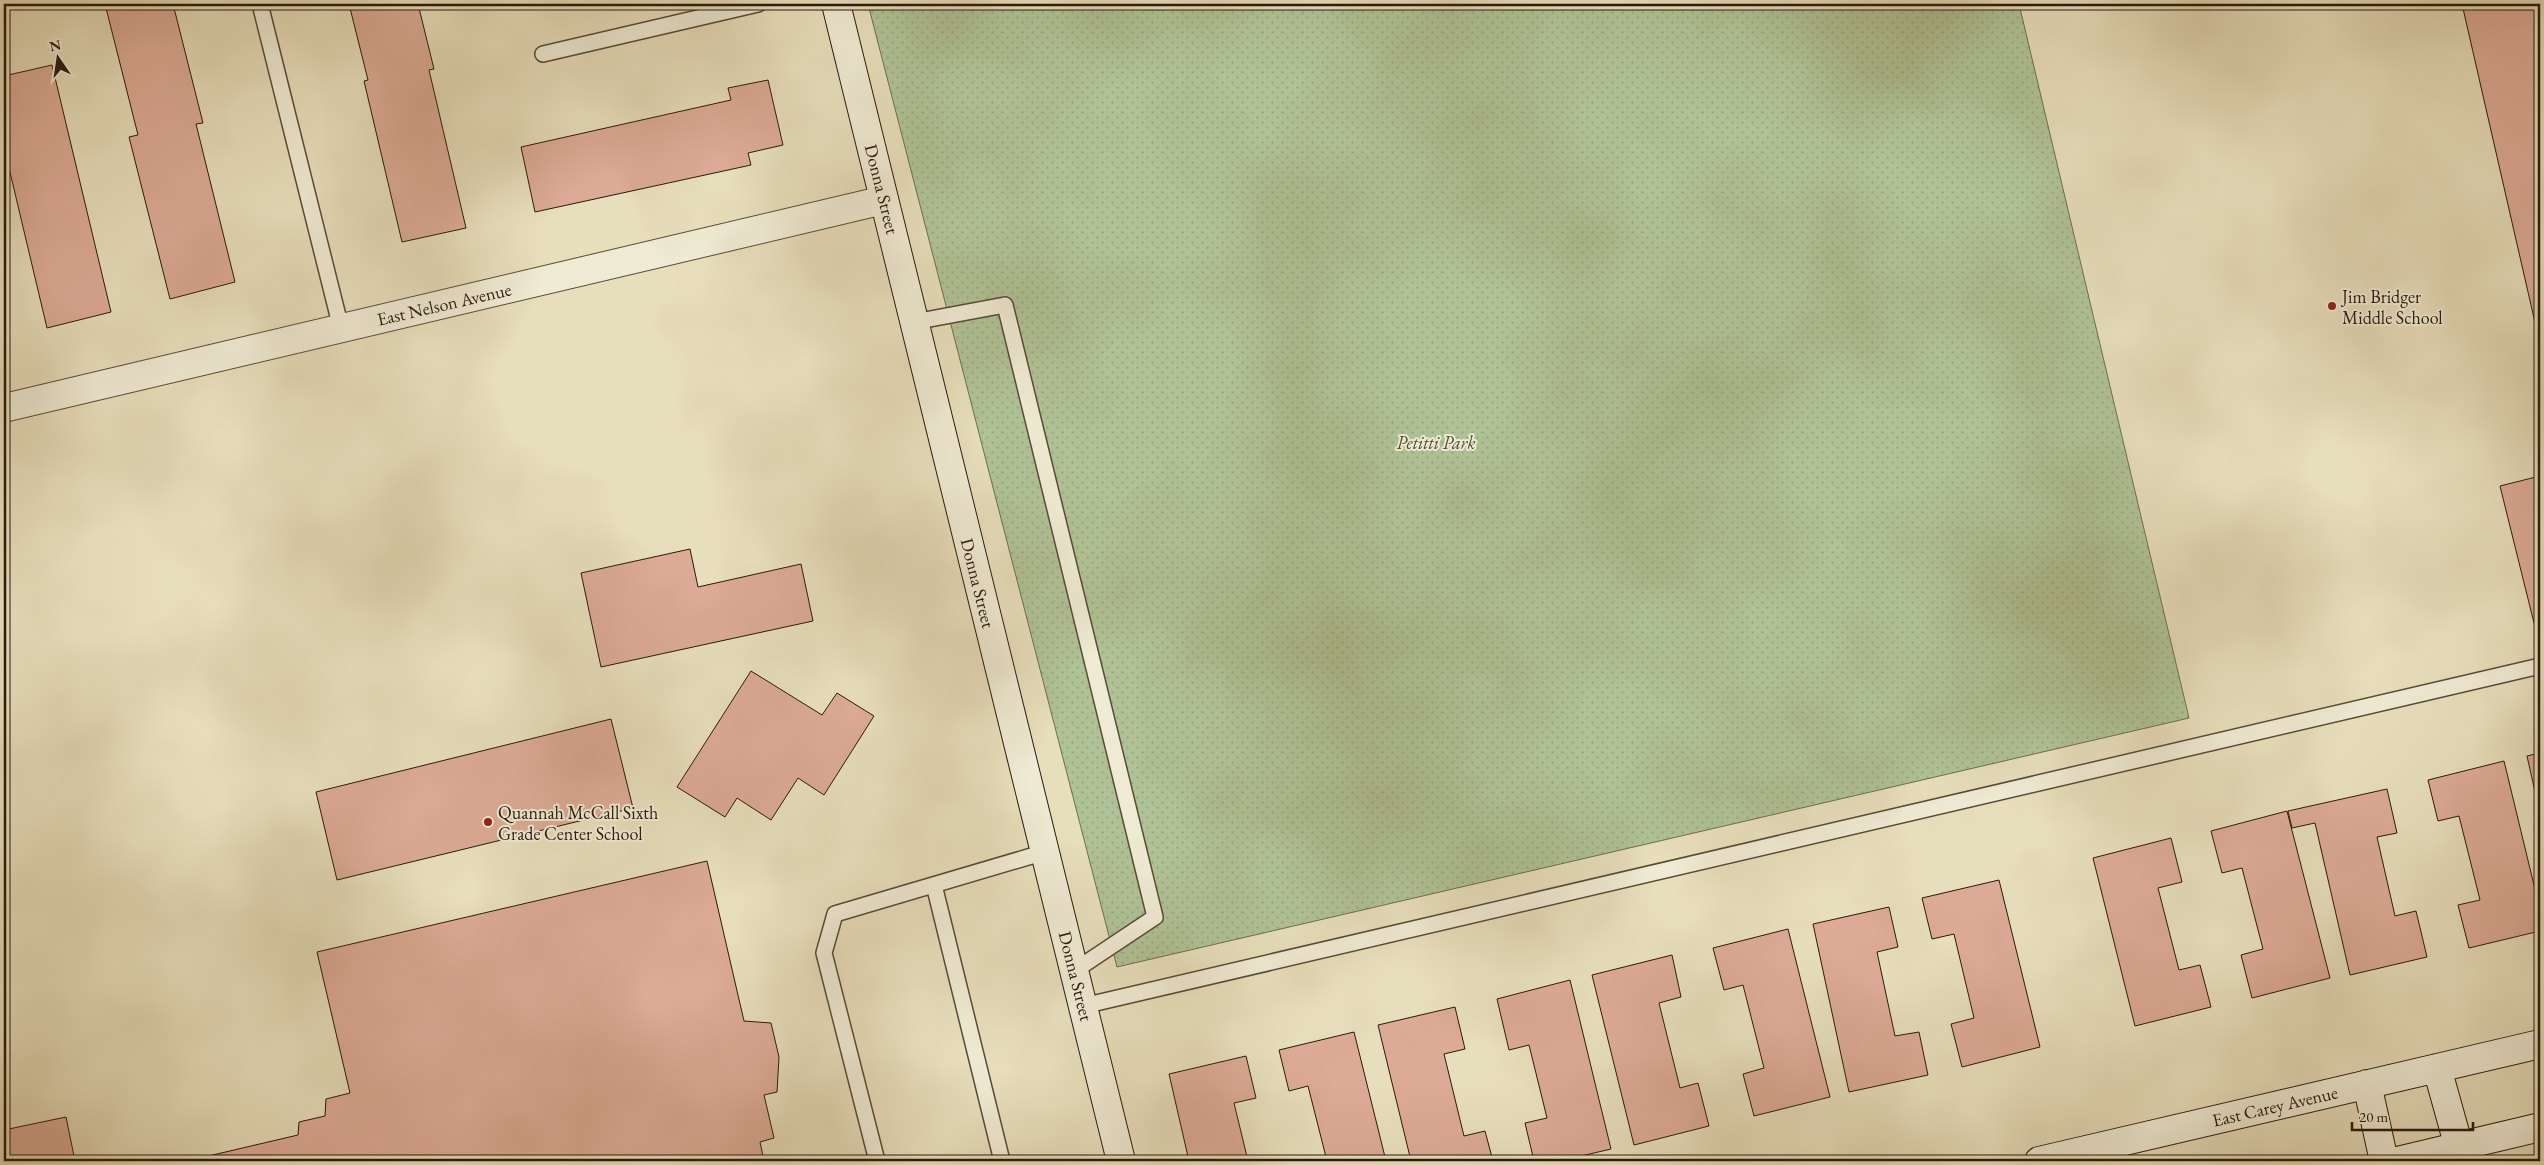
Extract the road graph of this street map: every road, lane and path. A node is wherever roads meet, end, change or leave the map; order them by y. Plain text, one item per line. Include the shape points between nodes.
1 (260, 4) edge
2 (758, 4) edge
3 (836, 4) edge
4 (543, 54) dead end
5 (884, 200) junction
6 (914, 322) junction
7 (341, 328) junction
8 (4, 408) edge
9 (2540, 666) edge
10 (1045, 852) junction
11 (934, 885) junction
12 (1074, 971) junction
13 (1083, 1006) junction
14 (2540, 1044) edge
15 (2437, 1068) junction
16 (2367, 1084) junction
17 (2540, 1128) edge
18 (2460, 1154) edge
19 (877, 1161) edge
20 (1002, 1161) edge
21 (1121, 1161) edge
22 (2039, 1161) edge
23 (2384, 1161) edge
24 (2396, 1161) edge

1 - 7 lane
2 - 4 lane
3 - 5 street, Donna Street
5 - 6 street, Donna Street
5 - 7 street, East Nelson Avenue
6 - 10 street, Donna Street
6 - 12 lane via 1005,305 1155,916
7 - 8 street, East Nelson Avenue
9 - 13 lane
10 - 11 lane
10 - 12 street, Donna Street
11 - 19 lane via 834,914 824,953
11 - 20 lane
12 - 13 street, Donna Street
13 - 21 street, Donna Street
14 - 15 street, East Carey Avenue
15 - 16 street, East Carey Avenue
15 - 18 street
16 - 22 street, East Carey Avenue
16 - 23 street
17 - 18 street
18 - 24 street

